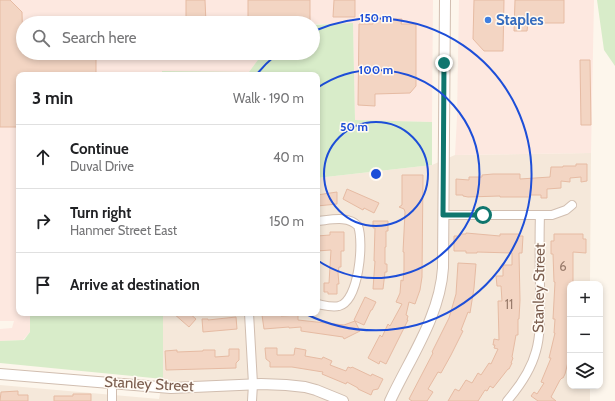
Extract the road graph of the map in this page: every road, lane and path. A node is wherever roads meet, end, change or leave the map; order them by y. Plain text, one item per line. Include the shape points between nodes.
1 (445, 0) edge
2 (572, 205) dead end
3 (443, 215) junction
4 (540, 215) junction
5 (320, 222) edge
6 (320, 304) edge
7 (249, 316) edge
8 (0, 374) edge
9 (112, 383) junction
10 (253, 384) junction
11 (112, 401) edge
12 (252, 401) edge
13 (343, 401) edge
14 (390, 401) edge
15 (507, 401) edge

1 - 3 street
2 - 4 street via 558,213
3 - 4 street
3 - 14 street via 443,268 438,298 430,322
4 - 15 street, Stanley Street via 539,339 528,371
5 - 6 street via 350,220 358,226 360,235 358,274 349,297 338,306
7 - 10 street
8 - 9 street, Stanley Street
9 - 10 street, Stanley Street via 171,388
9 - 11 street
10 - 12 street
10 - 13 street, Stanley Street via 305,387

